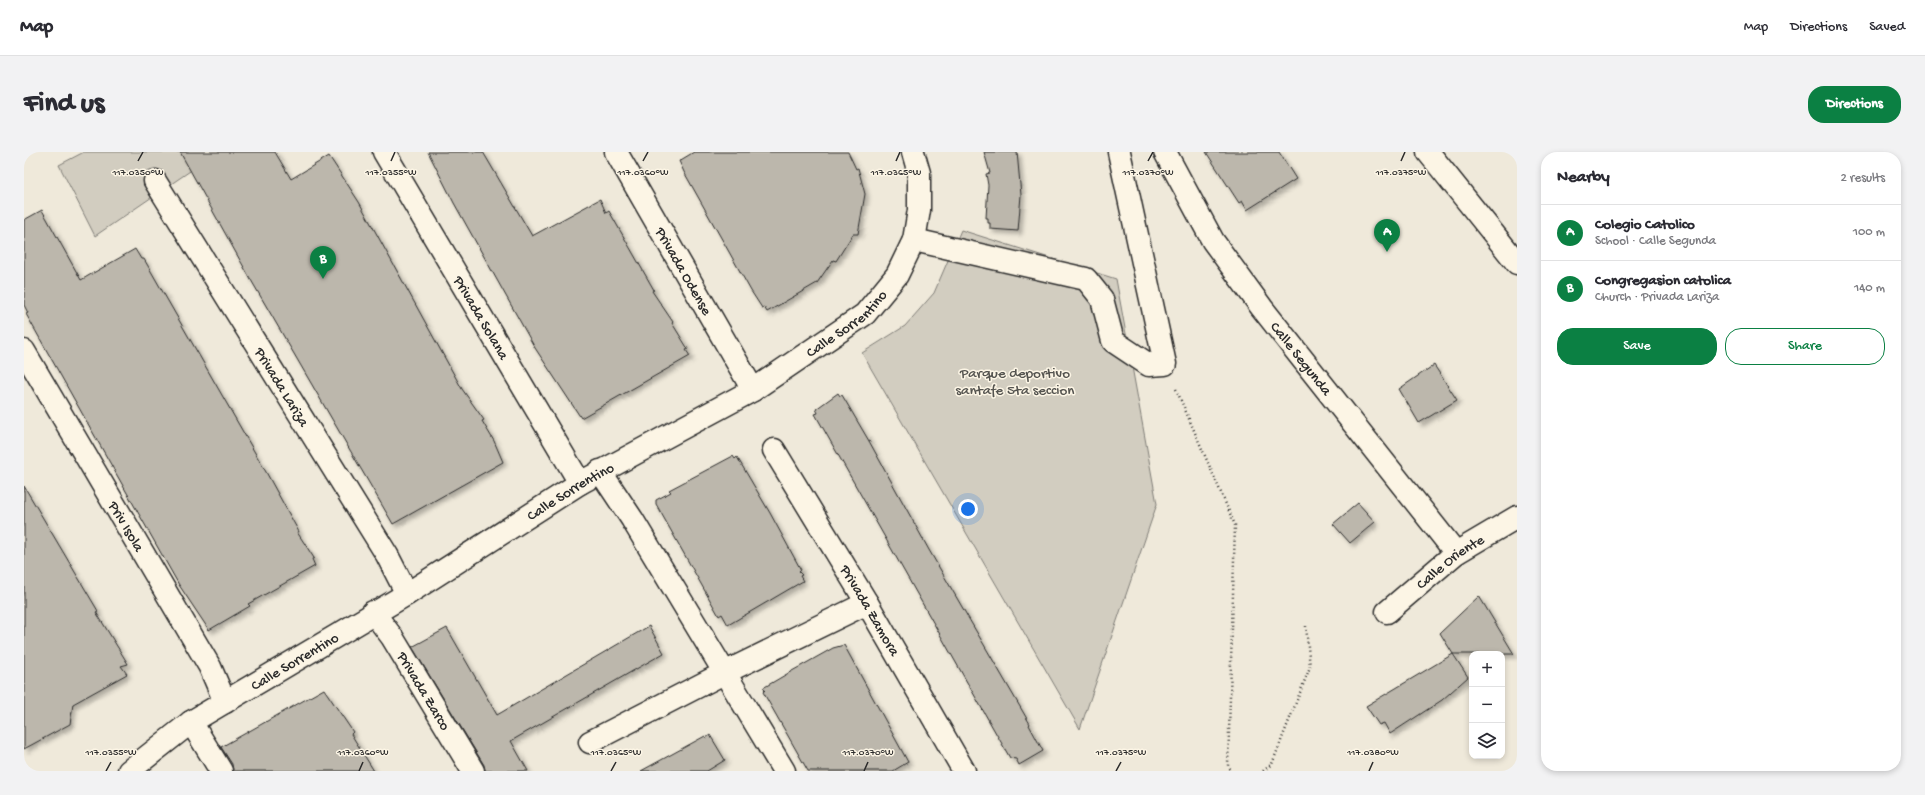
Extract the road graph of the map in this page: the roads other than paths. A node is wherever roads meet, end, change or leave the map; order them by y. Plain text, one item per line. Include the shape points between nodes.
1 (384, 152) edge
2 (616, 152) edge
3 (912, 152) edge
4 (1119, 152) edge
5 (1165, 152) edge
6 (1428, 152) edge
7 (155, 181) dead end
8 (914, 240) junction
9 (1517, 263) edge
10 (24, 351) edge
11 (752, 390) junction
12 (774, 450) dead end
13 (600, 471) junction
14 (580, 483) junction
15 (1517, 516) edge
16 (1456, 553) junction
17 (407, 594) junction
18 (867, 603) junction
19 (373, 612) junction
20 (1387, 612) dead end
21 (724, 673) junction
22 (225, 702) junction
23 (191, 722) junction
24 (590, 742) dead end
25 (128, 771) edge
26 (221, 771) edge
27 (473, 771) edge
28 (784, 771) edge
29 (964, 771) edge

1 - 14 street, Privada Solana
2 - 11 street, Privada Odense
3 - 8 street, Calle Sorrentino via 919,180 919,210
4 - 8 street via 1165,364 1149,364 1113,341 1102,299 1086,279
5 - 16 street, Calle Segunda via 1213,241 1267,315
6 - 9 street
7 - 17 street, Privada Lariza via 388,555
8 - 11 street, Calle Sorrentino via 898,275 865,314
10 - 22 street, Priv Isola via 210,667
11 - 13 street, Calle Sorrentino
12 - 18 street, Privada Zamora
13 - 14 street, Calle Sorrentino
13 - 21 street via 632,519
14 - 17 street, Calle Sorrentino
15 - 16 street, Calle Oriente
16 - 20 street, Calle Oriente
17 - 19 street, Calle Sorrentino
18 - 21 street
18 - 29 street, Privada Zamora
19 - 22 street, Calle Sorrentino
19 - 27 street, Privada Zarco via 392,637
21 - 24 street
21 - 28 street
22 - 23 street, Calle Sorrentino
23 - 25 street, Calle Sorrentino
23 - 26 street

